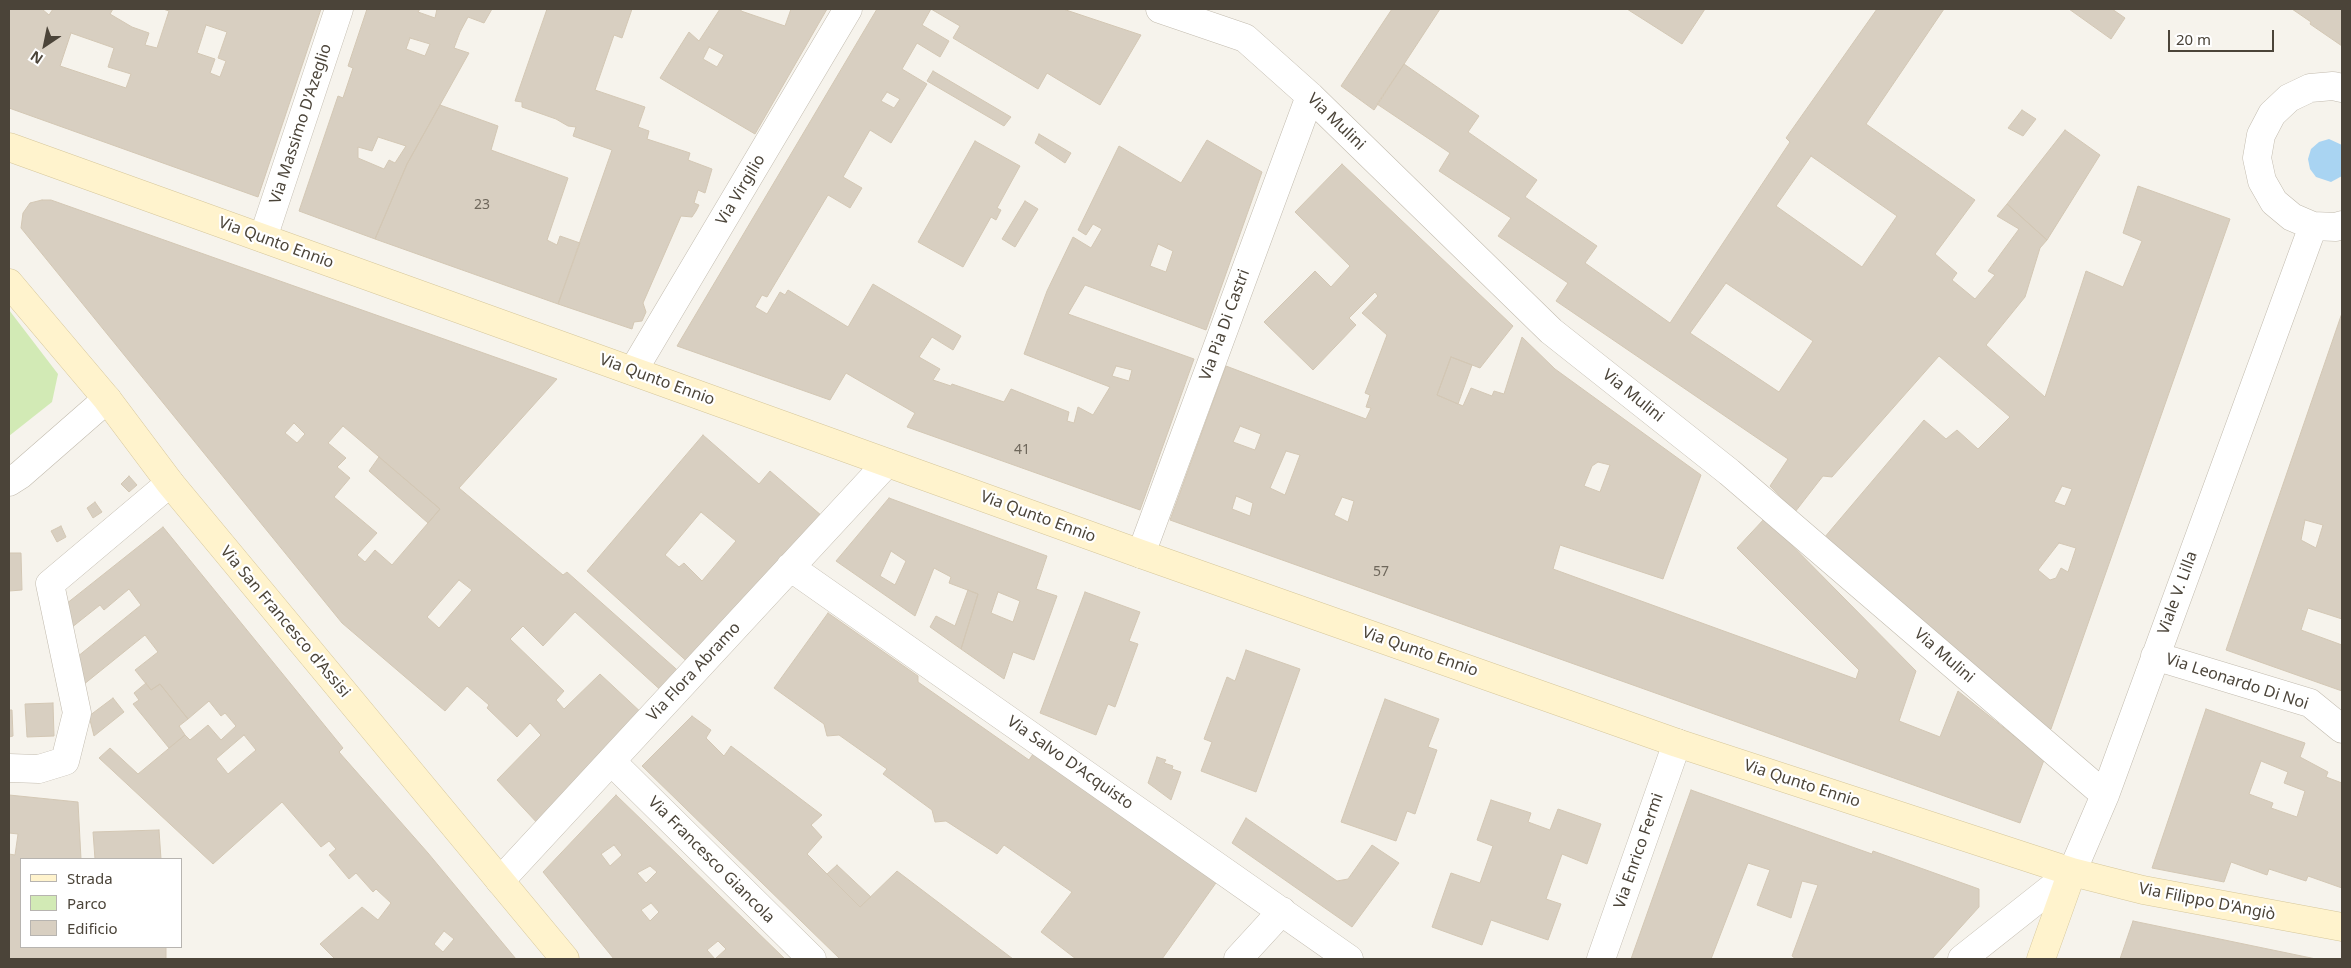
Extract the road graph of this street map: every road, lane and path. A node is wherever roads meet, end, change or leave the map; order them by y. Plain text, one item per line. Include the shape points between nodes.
1 (339, 9) edge
2 (848, 9) edge
3 (1160, 9) edge
4 (2342, 88) edge
5 (1310, 96) junction
6 (9, 147) edge
7 (2333, 227) edge
8 (263, 238) junction
9 (9, 283) edge
10 (633, 371) junction
11 (107, 399) junction
12 (887, 462) junction
13 (9, 482) edge
14 (170, 483) junction
15 (1141, 554) junction
16 (790, 568) junction
17 (2155, 656) junction
18 (2342, 729) edge
19 (1677, 743) junction
20 (611, 761) junction
21 (9, 768) edge
22 (2105, 795) junction
23 (2072, 872) junction
24 (500, 881) junction
25 (1282, 910) junction
26 (2342, 927) edge
27 (557, 956) edge
28 (812, 959) edge
29 (1238, 959) edge
30 (1349, 959) edge
31 (1601, 959) edge
32 (1962, 959) edge
33 (2041, 959) edge

1 - 8 street, Via Massimo D'Azeglio
2 - 10 street, Via Virgilio
3 - 5 street, Via Mulini via 1245,38
4 - 7 street via 2310,88 2289,98 2272,114 2261,135 2257,158 2262,181 2274,202 2292,217
5 - 15 street, Via Pia Di Castri
5 - 22 street, Via Mulini via 1552,331 1729,472
6 - 8 main road, Via Qunto Ennio
7 - 17 street, Viale V. Lilla
8 - 10 main road, Via Qunto Ennio
9 - 11 main road, Via San Francesco d'Assisi
10 - 12 main road, Via Qunto Ennio
11 - 13 street via 20,476
11 - 14 main road, Via San Francesco d'Assisi
12 - 15 main road, Via Qunto Ennio
12 - 16 street, Via Flora Abramo
14 - 21 street via 50,584 77,712 65,761 39,769
14 - 24 main road, Via San Francesco d'Assisi
15 - 19 main road, Via Qunto Ennio
16 - 20 street, Via Flora Abramo
16 - 25 street, Via Salvo D'Acquisto
17 - 18 street, Via Leonardo Di Noi via 2310,703
17 - 22 street, Viale V. Lilla
19 - 23 main road, Via Qunto Ennio
19 - 31 street, Via Enrico Fermi
20 - 24 street, Via Flora Abramo
20 - 28 street, Via Francesco Giancola
22 - 23 street, Viale V. Lilla
23 - 26 main road, Via Filippo D'Angiò via 2143,890
23 - 32 street
23 - 33 main road, Viale V. Lilla
24 - 27 main road, Via San Francesco d'Assisi
25 - 29 street
25 - 30 street, Via Salvo D'Acquisto

